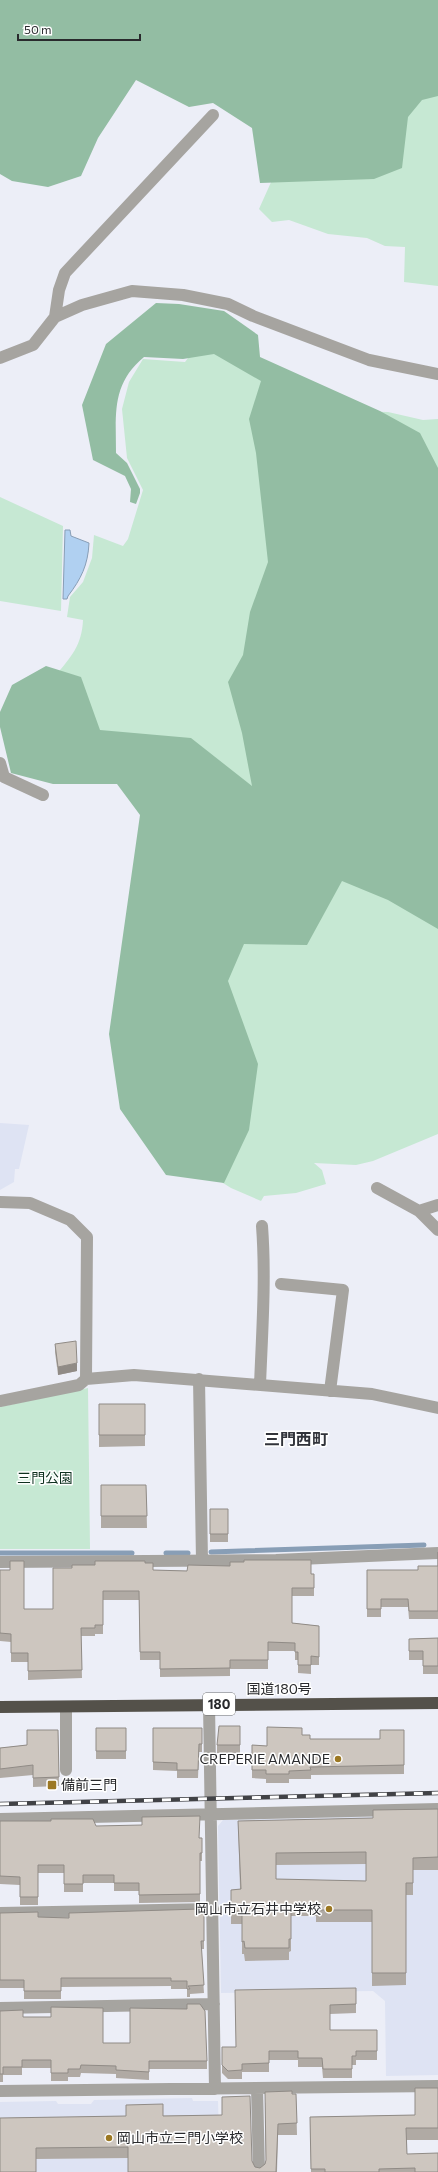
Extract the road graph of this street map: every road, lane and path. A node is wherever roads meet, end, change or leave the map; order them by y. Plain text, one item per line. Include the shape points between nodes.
1 (213, 115) dead end
2 (55, 317) junction
3 (0, 358) edge
4 (433, 373) edge
5 (438, 382) edge
6 (0, 763) edge
7 (2, 776) edge
8 (43, 796) dead end
9 (377, 1188) dead end
10 (0, 1202) edge
11 (438, 1205) edge
12 (419, 1211) junction
13 (262, 1226) dead end
14 (438, 1230) edge
15 (281, 1284) dead end
16 (86, 1379) junction
17 (199, 1380) junction
18 (260, 1385) junction
19 (330, 1391) junction
20 (0, 1401) edge
21 (438, 1408) edge
22 (438, 1553) edge
23 (202, 1561) junction
24 (0, 1562) edge
25 (438, 1703) edge
26 (209, 1704) junction
27 (0, 1707) edge
28 (66, 1707) junction
29 (66, 1770) dead end
30 (438, 1809) edge
31 (211, 1815) junction
32 (0, 1819) edge
33 (213, 1909) junction
34 (0, 1912) edge
35 (214, 2004) junction
36 (0, 2008) edge
37 (438, 2086) edge
38 (257, 2088) junction
39 (216, 2089) junction
40 (0, 2092) edge
41 (259, 2172) edge

1 - 2 street via 65,273 59,290
2 - 3 street via 33,345
2 - 4 street via 82,305 132,291 183,295 228,304 252,316 369,360
4 - 5 street
6 - 7 street
7 - 8 street
9 - 12 street
10 - 16 street via 30,1203 70,1220 87,1237
11 - 12 street
12 - 14 street
13 - 18 street via 265,1266 262,1289
15 - 19 street via 343,1290
16 - 17 street via 134,1375
16 - 20 street via 79,1385
17 - 18 street
17 - 23 street
18 - 19 street
19 - 21 street via 372,1394
22 - 23 street
23 - 24 street
25 - 26 highway, 国道180号 / 180
26 - 28 highway, 国道180号 / 180
26 - 31 street
27 - 28 highway, 国道180号 / 180
28 - 29 street
30 - 31 street
31 - 32 street
31 - 33 street
33 - 34 street
33 - 35 street
35 - 36 street
35 - 39 street
37 - 38 street
38 - 39 street
38 - 41 street
39 - 40 street

